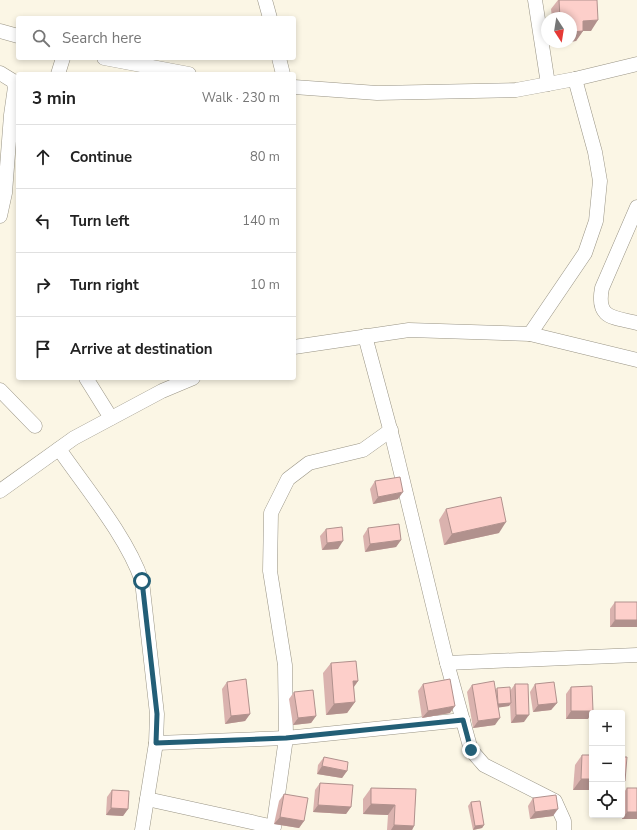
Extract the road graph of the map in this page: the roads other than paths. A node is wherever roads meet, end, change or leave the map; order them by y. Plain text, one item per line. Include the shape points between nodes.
1 (265, 0) edge
2 (535, 0) edge
3 (269, 16) edge
4 (0, 31) edge
5 (16, 35) edge
6 (62, 60) edge
7 (115, 60) edge
8 (280, 60) edge
9 (637, 64) edge
10 (59, 72) edge
11 (179, 72) edge
12 (282, 72) edge
13 (0, 73) edge
14 (575, 79) junction
15 (548, 84) junction
16 (296, 88) edge
17 (637, 208) edge
18 (0, 216) edge
19 (637, 323) edge
20 (530, 334) junction
21 (365, 336) junction
22 (296, 347) edge
23 (637, 360) edge
24 (87, 380) edge
25 (188, 380) edge
26 (0, 390) edge
27 (111, 418) junction
28 (35, 426) dead end
29 (391, 430) junction
30 (59, 449) junction
31 (0, 490) edge
32 (637, 655) edge
33 (447, 663) junction
34 (463, 720) junction
35 (286, 738) junction
36 (156, 743) junction
37 (147, 799) junction
38 (274, 828) edge
39 (142, 830) edge
40 (564, 830) edge

1 - 3 street
2 - 15 street
4 - 5 street
6 - 10 street
7 - 11 street
8 - 12 street
9 - 14 street
13 - 18 street via 13,81 15,87 5,193
14 - 15 street
14 - 20 street via 595,152 600,181 596,221 585,253
15 - 16 street via 516,90 377,93
17 - 19 street via 602,288 600,299 600,306 606,314
20 - 21 street via 409,330
20 - 23 street
21 - 22 street
21 - 29 street
24 - 27 street
25 - 27 street
26 - 28 street
27 - 30 street
29 - 33 street
29 - 35 street via 363,450 309,463 288,479 271,512 270,571 285,665
30 - 31 street
30 - 36 street via 126,545 137,565 142,581 157,714
32 - 33 street
33 - 34 street
34 - 35 street
34 - 40 street via 471,750 484,765 555,801 564,821
35 - 36 street
35 - 38 street
36 - 37 street
37 - 38 street
37 - 39 street

